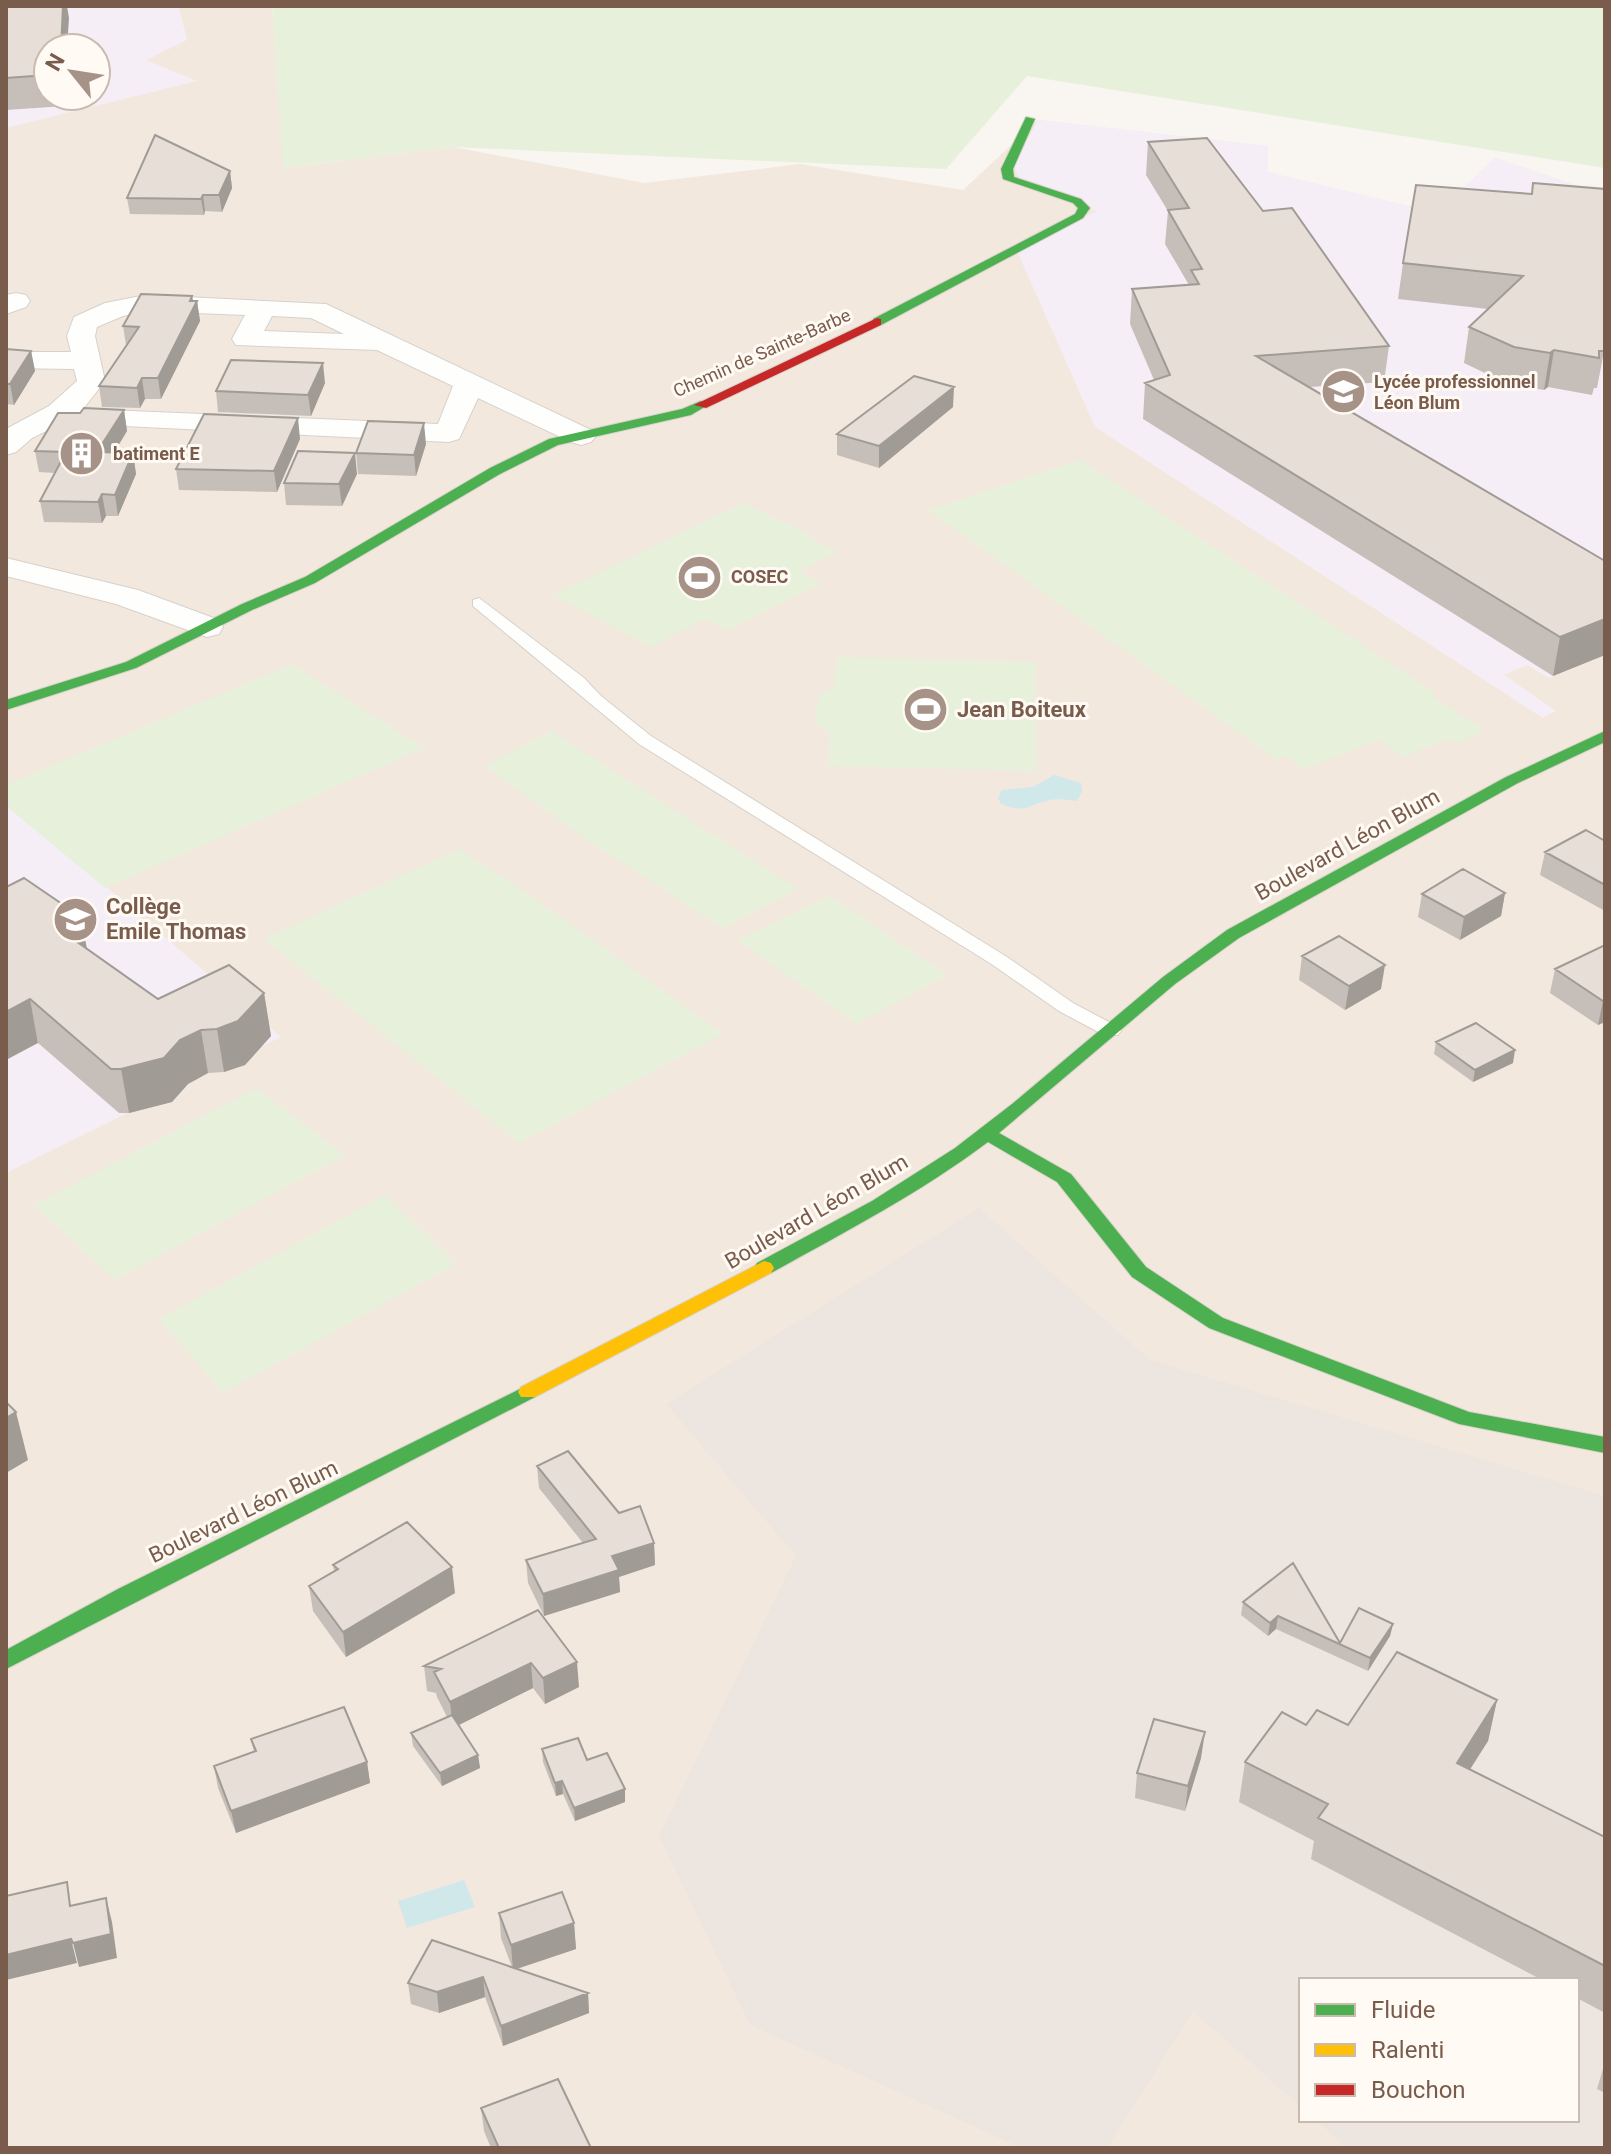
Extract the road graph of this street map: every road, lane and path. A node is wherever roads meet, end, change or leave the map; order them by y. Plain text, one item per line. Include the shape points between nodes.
1 (1030, 119) dead end
2 (6, 360) edge
3 (87, 361) junction
4 (469, 383) junction
5 (53, 416) junction
6 (581, 436) junction
7 (6, 446) edge
8 (6, 567) edge
9 (479, 603) dead end
10 (207, 627) junction
11 (6, 705) edge
12 (1605, 736) edge
13 (1111, 1031) junction
14 (987, 1134) junction
15 (1605, 1445) edge
16 (6, 1660) edge

1 - 6 street, Chemin de Sainte-Barbe via 1007,169 1009,179 1077,201 1084,208 1079,216 853,335 686,412
2 - 3 street
3 - 4 street via 81,336 84,323 115,309 146,303 316,310
3 - 5 street via 91,381 76,401
4 - 5 street via 449,433
4 - 6 street
5 - 7 street via 15,433
6 - 10 street, Chemin de Sainte-Barbe via 554,442 495,471 310,580
8 - 10 street via 127,597
9 - 13 lane via 645,740
10 - 11 street, Chemin de Sainte-Barbe via 131,665
12 - 13 street, Boulevard Léon Blum via 1512,780 1233,934 1190,962
13 - 14 street, Boulevard Léon Blum
14 - 15 street via 1064,1178 1139,1272 1216,1323 1466,1419
14 - 16 street, Boulevard Léon Blum via 899,1194 759,1272

